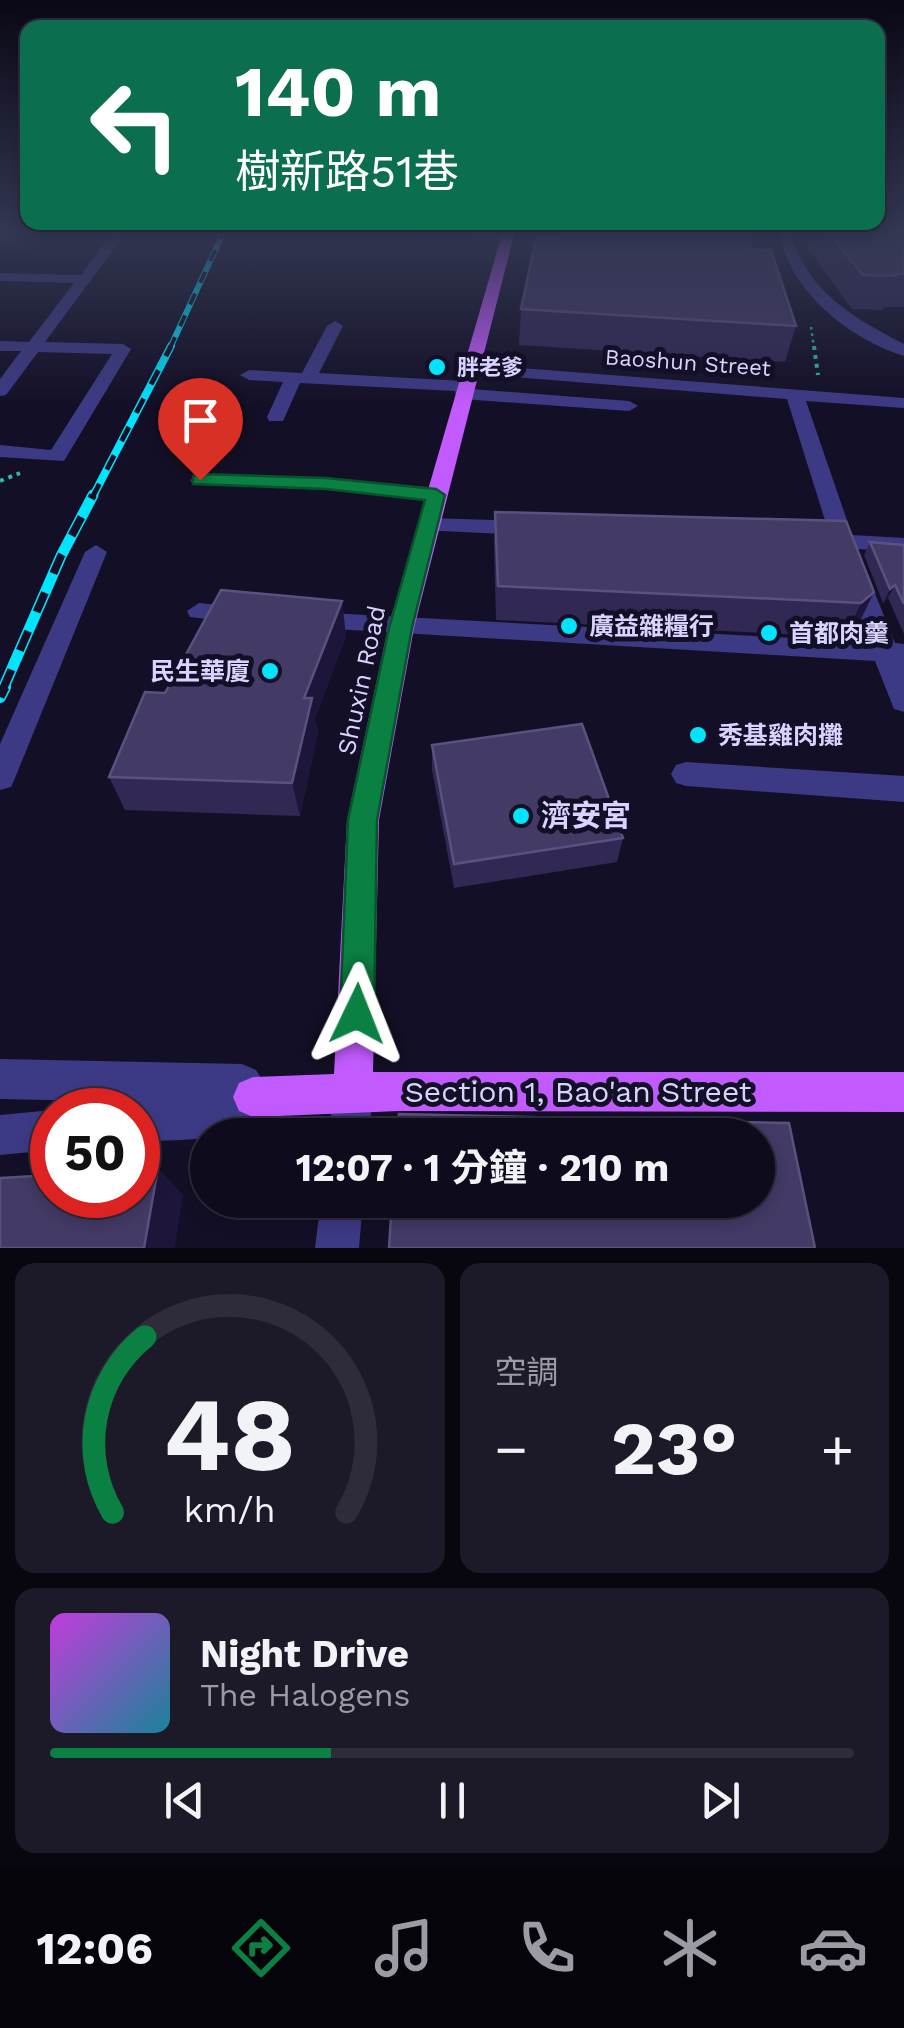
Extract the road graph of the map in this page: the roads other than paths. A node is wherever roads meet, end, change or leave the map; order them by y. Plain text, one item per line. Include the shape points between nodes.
1 (78, 289) edge
2 (492, 289) edge
3 (810, 289) edge
4 (334, 326) dead end
5 (0, 346) edge
6 (33, 348) junction
7 (904, 352) edge
8 (249, 376) dead end
9 (301, 378) junction
10 (465, 383) junction
11 (0, 391) edge
12 (794, 392) junction
13 (904, 403) edge
14 (629, 406) dead end
15 (276, 417) dead end
16 (0, 451) edge
17 (200, 480) dead end
18 (436, 495) junction
19 (428, 525) junction
20 (544, 529) edge
21 (803, 540) edge
22 (843, 541) junction
23 (904, 545) edge
24 (96, 552) dead end
25 (199, 611) dead end
26 (401, 628) junction
27 (894, 652) edge
28 (904, 702) edge
29 (686, 774) dead end
30 (0, 778) edge
31 (904, 789) edge
32 (0, 1079) edge
33 (904, 1092) edge
34 (353, 1094) junction
35 (253, 1097) junction
36 (351, 1118) edge
37 (160, 1120) tunnel mouth
38 (30, 1132) edge
39 (0, 1135) edge
40 (340, 1218) edge
41 (337, 1248) edge

1 - 6 street
2 - 10 main road, Shuxin Road
3 - 7 street via 849,322
4 - 9 street
5 - 6 street
6 - 11 street
6 - 16 street via 123,350 57,457
8 - 9 street
9 - 10 street
9 - 15 street
10 - 12 street, Baoshun Street
10 - 14 street
10 - 18 main road, Shuxin Road
12 - 13 street, Baoshun Street
12 - 22 street
17 - 18 street
18 - 19 main road, Shuxin Road
19 - 20 street
19 - 26 main road, Shuxin Road
21 - 22 street
22 - 23 street
22 - 27 street
24 - 30 street
25 - 26 street
26 - 27 street
26 - 34 main road, Shuxin Road via 362,820
27 - 28 street
29 - 31 street
32 - 35 street, Section 1, Bao'an Street via 242,1084
33 - 34 main road, Section 1, Bao'an Street via 783,1109
34 - 35 main road, Section 1, Bao'an Street
34 - 36 street
35 - 37 street, Section 1, Bao'an Street via 232,1114
38 - 39 street
40 - 41 street

